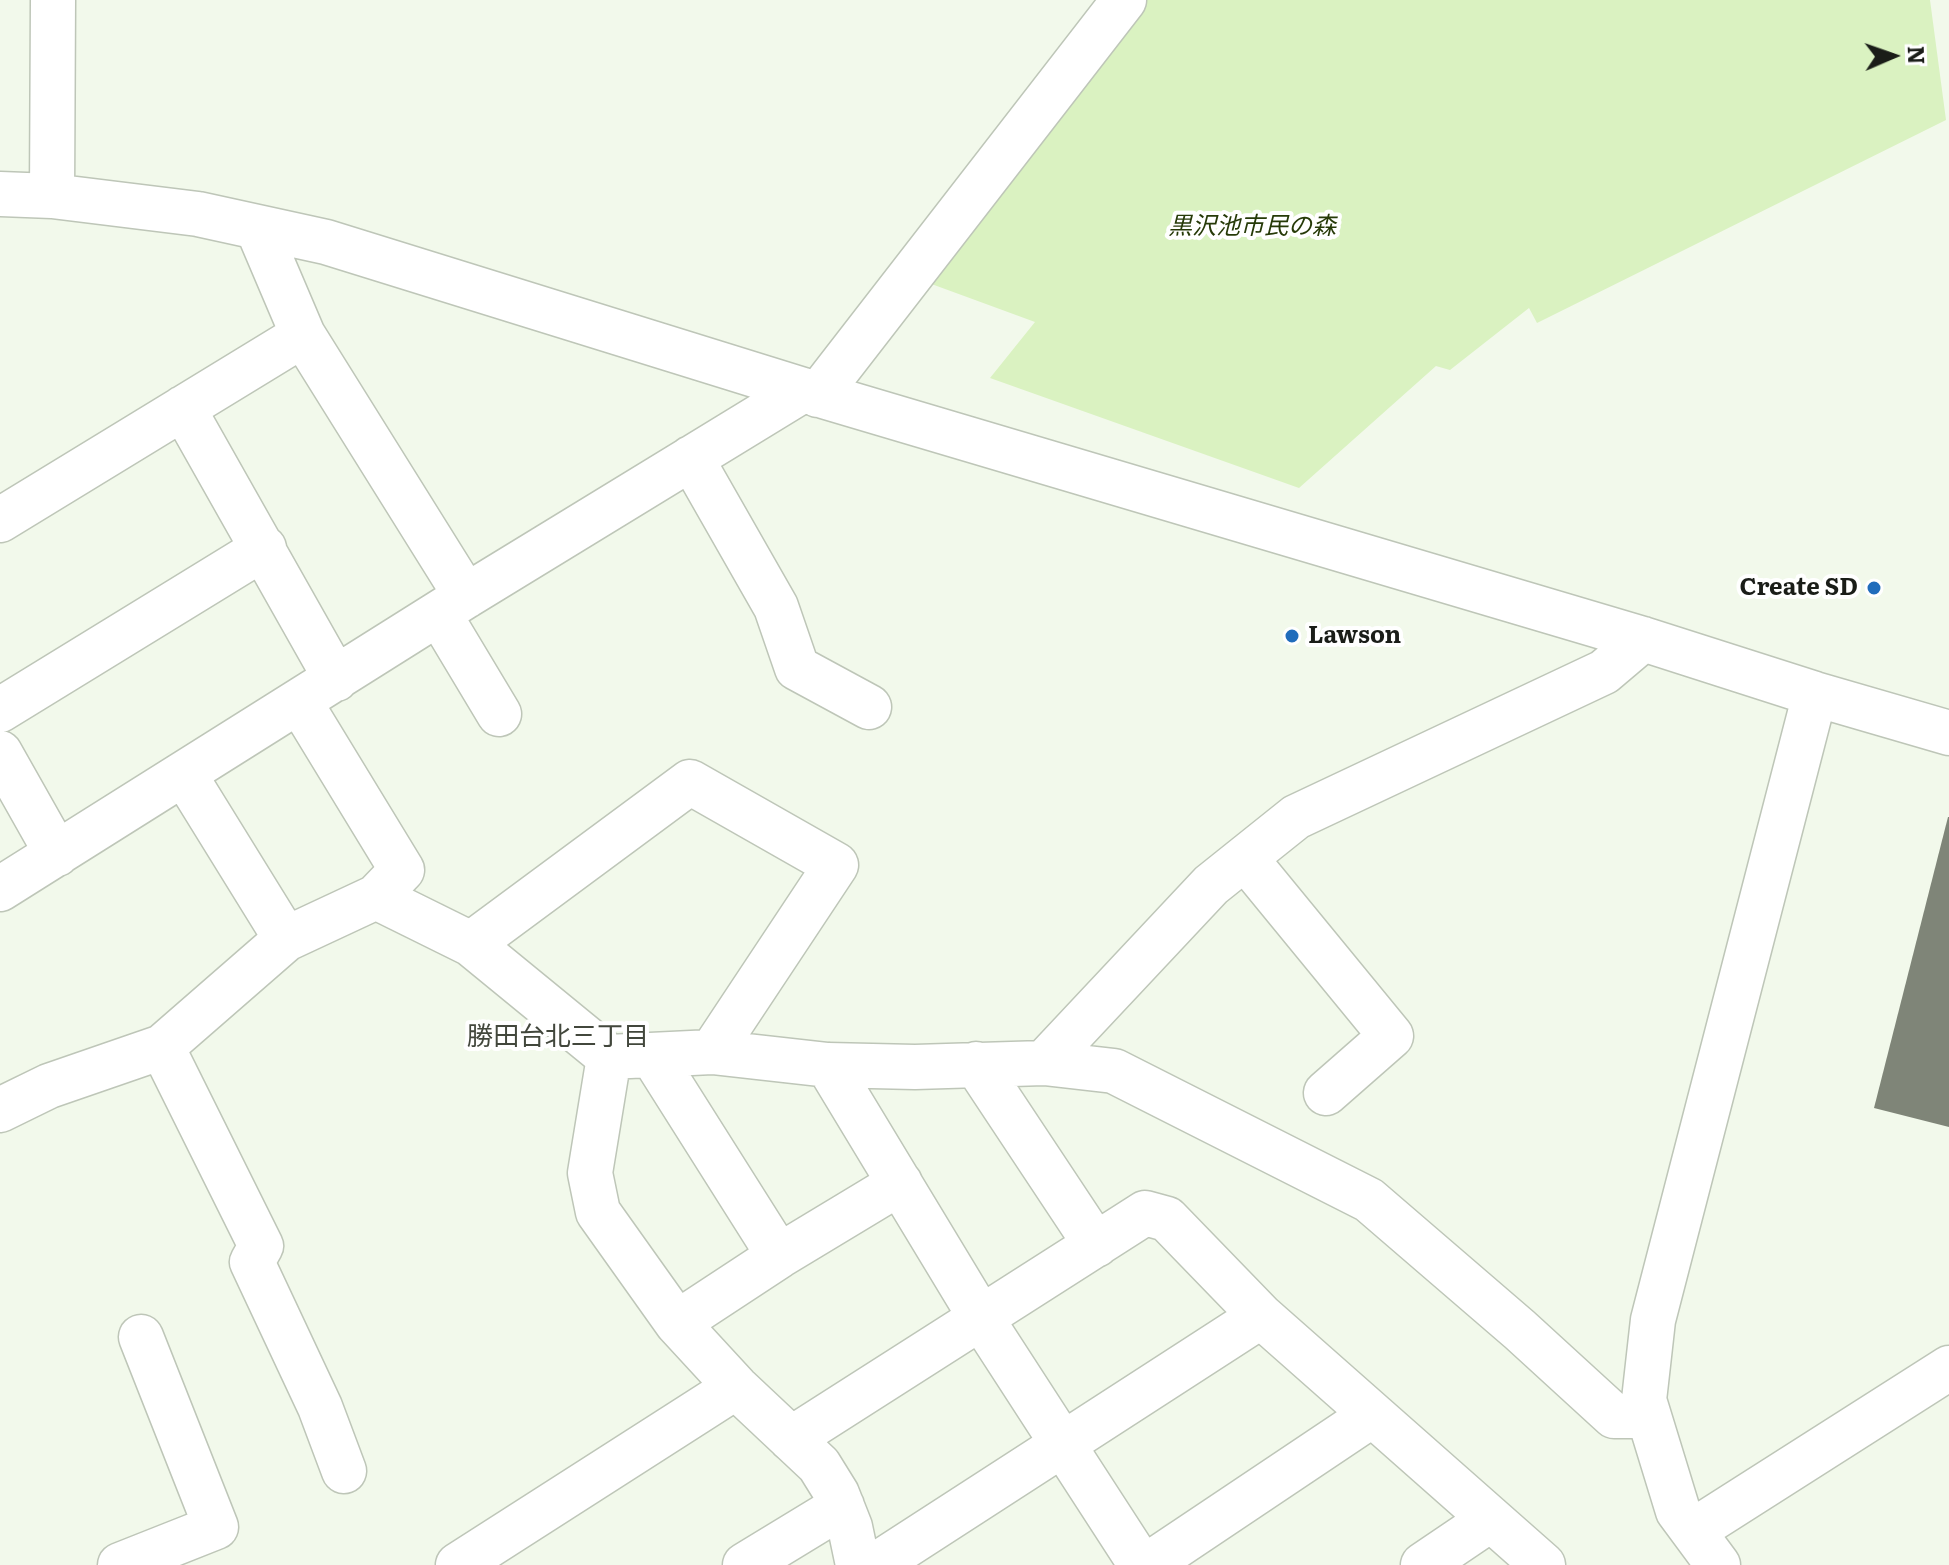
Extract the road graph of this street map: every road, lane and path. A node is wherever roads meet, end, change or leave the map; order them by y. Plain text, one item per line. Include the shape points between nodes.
1 (53, 0) edge
2 (1124, 0) edge
3 (0, 194) edge
4 (52, 196) junction
5 (257, 227) junction
6 (303, 335) junction
7 (810, 392) junction
8 (183, 408) junction
9 (691, 458) junction
10 (0, 520) edge
11 (264, 548) junction
12 (453, 605) junction
13 (1643, 639) junction
14 (317, 690) junction
15 (1815, 694) junction
16 (869, 707) dead end
17 (0, 710) edge
18 (499, 714) dead end
19 (1949, 733) edge
20 (0, 753) edge
21 (184, 774) junction
22 (57, 854) junction
23 (1245, 858) junction
24 (0, 889) edge
25 (376, 897) junction
26 (286, 939) junction
27 (471, 944) junction
28 (162, 1047) junction
29 (712, 1052) junction
30 (630, 1056) junction
31 (1044, 1063) junction
32 (976, 1064) junction
33 (828, 1065) junction
34 (1326, 1093) dead end
35 (0, 1110) edge
36 (900, 1183) junction
37 (1096, 1245) junction
38 (779, 1256) junction
39 (1261, 1316) junction
40 (981, 1318) junction
41 (677, 1323) junction
42 (141, 1337) dead end
43 (1949, 1368) edge
44 (736, 1387) junction
45 (1372, 1415) junction
46 (1649, 1416) junction
47 (791, 1439) junction
48 (1061, 1445) junction
49 (344, 1471) dead end
50 (842, 1506) junction
51 (1491, 1519) junction
52 (1706, 1548) edge
53 (120, 1565) edge
54 (458, 1565) edge
55 (745, 1565) edge
56 (858, 1565) edge
57 (876, 1565) edge
58 (1141, 1565) edge
59 (1148, 1565) edge
60 (1423, 1565) edge
61 (1543, 1565) edge

1 - 4 street
2 - 7 street
3 - 4 street
4 - 5 street via 198,214
5 - 6 street
5 - 7 street via 326,242
6 - 8 street
6 - 12 street
7 - 9 street
7 - 13 street
8 - 10 street
8 - 11 street
9 - 12 street
9 - 16 street via 776,607 797,668
11 - 14 street
11 - 17 street
12 - 14 street
12 - 18 street
13 - 15 street
13 - 23 street via 1604,672 1296,817
14 - 21 street
14 - 25 street via 402,870
15 - 19 street
15 - 46 street via 1653,1320 1644,1400
20 - 22 street
21 - 22 street
21 - 26 street
22 - 24 street
23 - 31 street via 1211,885
23 - 34 street via 1391,1036
25 - 26 street
25 - 27 street
26 - 28 street
27 - 29 street via 690,782 836,865
27 - 30 street
28 - 35 street via 49,1086
28 - 49 street via 261,1246 252,1262
29 - 30 street
29 - 33 street
30 - 38 street
30 - 41 street via 590,1173 598,1212
31 - 32 street
31 - 46 street via 1114,1071 1369,1200 1614,1416
32 - 33 street
32 - 37 street
33 - 36 street
36 - 38 street
36 - 40 street
37 - 39 street via 1145,1213 1167,1219
37 - 40 street
38 - 41 street
39 - 45 street
39 - 48 street
40 - 47 street
40 - 48 street
41 - 44 street
42 - 53 street via 216,1527
43 - 52 street
44 - 47 street
44 - 54 street
45 - 51 street
45 - 59 street
46 - 52 street via 1678,1511
47 - 50 street via 819,1465
48 - 57 street
48 - 58 street
50 - 55 street
50 - 56 street
51 - 60 street
51 - 61 street

